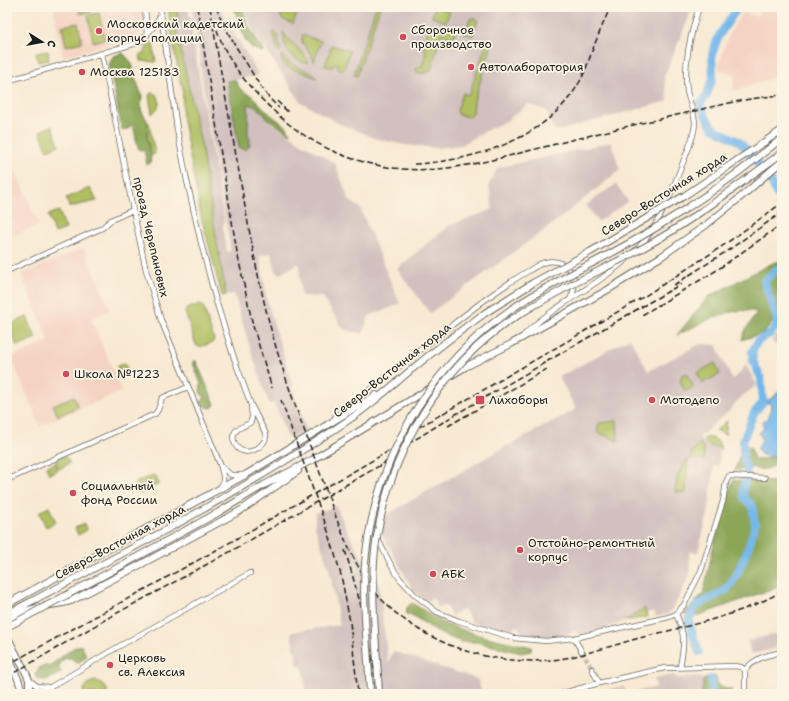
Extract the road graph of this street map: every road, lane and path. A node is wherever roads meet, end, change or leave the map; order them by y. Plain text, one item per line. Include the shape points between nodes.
1 (145, 7) edge
2 (160, 7) edge
3 (700, 7) edge
4 (162, 14) junction
5 (147, 35) junction
6 (102, 54) junction
7 (7, 81) edge
8 (782, 130) edge
9 (782, 138) edge
10 (782, 153) edge
11 (782, 160) edge
12 (133, 210) junction
13 (7, 271) edge
14 (566, 303) junction
15 (519, 340) junction
16 (396, 383) junction
17 (188, 387) junction
18 (251, 404) junction
19 (317, 431) junction
20 (312, 460) junction
21 (220, 464) junction
22 (247, 474) junction
23 (765, 478) dead end
24 (7, 480) edge
25 (218, 490) junction
26 (371, 526) dead end
27 (250, 573) dead end
28 (7, 604) edge
29 (7, 614) edge
30 (676, 614) junction
31 (7, 626) edge
32 (7, 637) edge
33 (574, 638) junction
34 (582, 652) tunnel mouth
35 (782, 652) edge
36 (7, 654) edge
37 (680, 667) junction
38 (592, 669) tunnel mouth
39 (745, 670) junction
40 (29, 680) junction
41 (599, 683) junction
42 (50, 686) junction
43 (7, 689) edge
44 (9, 694) edge
45 (23, 694) edge
46 (29, 694) edge
47 (39, 694) edge
48 (370, 694) edge
49 (379, 694) edge
50 (560, 694) edge
51 (745, 694) edge

1 - 5 street
2 - 4 street
3 - 14 street via 690,40 686,80 695,123 694,135 671,193 640,246 613,271
4 - 5 street
4 - 18 street via 177,129 190,196 224,327
5 - 6 street via 134,45
6 - 7 street
6 - 12 street, проезд Черепановых
8 - 16 main road, Северо-Восточная хорда, bridge via 684,196 485,313 451,337
9 - 48 main road, Северо-Восточная хорда, bridge via 719,186 652,231 514,307 478,334 452,360 428,391 403,431 386,470 368,540 364,585
10 - 49 main road, bridge via 697,215 616,263 557,292 519,315 480,344 459,364 435,394 410,435 394,473 376,542 373,586
11 - 15 main road, Северо-Восточная хорда via 706,225 662,256
12 - 13 street via 102,228
12 - 17 street, проезд Черепановых via 146,270 161,320
14 - 15 street via 530,328
14 - 19 street via 574,289 572,273 560,262 544,262 508,283 451,325
15 - 20 main road, Северо-Восточная хорда via 453,374
16 - 19 main road
16 - 29 main road, Северо-Восточная хорда via 355,416 214,503
17 - 21 street, проезд Черепановых
17 - 24 street via 162,398 155,414
18 - 18 street via 251,422 236,430 232,439 240,451 251,451 266,438
19 - 22 main road
20 - 31 main road, Северо-Восточная хорда, bridge
20 - 31 main road via 281,484 240,510 134,568 71,601 14,616
21 - 22 street via 231,475
21 - 25 street, проезд Черепановых via 223,480
22 - 25 main road
23 - 30 street via 729,476 702,571 684,605
25 - 28 main road
26 - 33 street via 400,579 437,612 459,622 513,638 546,641
27 - 42 street
30 - 33 street
30 - 37 street via 684,636
32 - 40 main road
33 - 34 street
35 - 39 street via 762,657
36 - 45 main road
37 - 39 street via 735,666
37 - 41 street
38 - 41 street
39 - 51 street
40 - 42 street via 37,686
40 - 46 main road
41 - 50 street
42 - 47 street
43 - 44 main road

